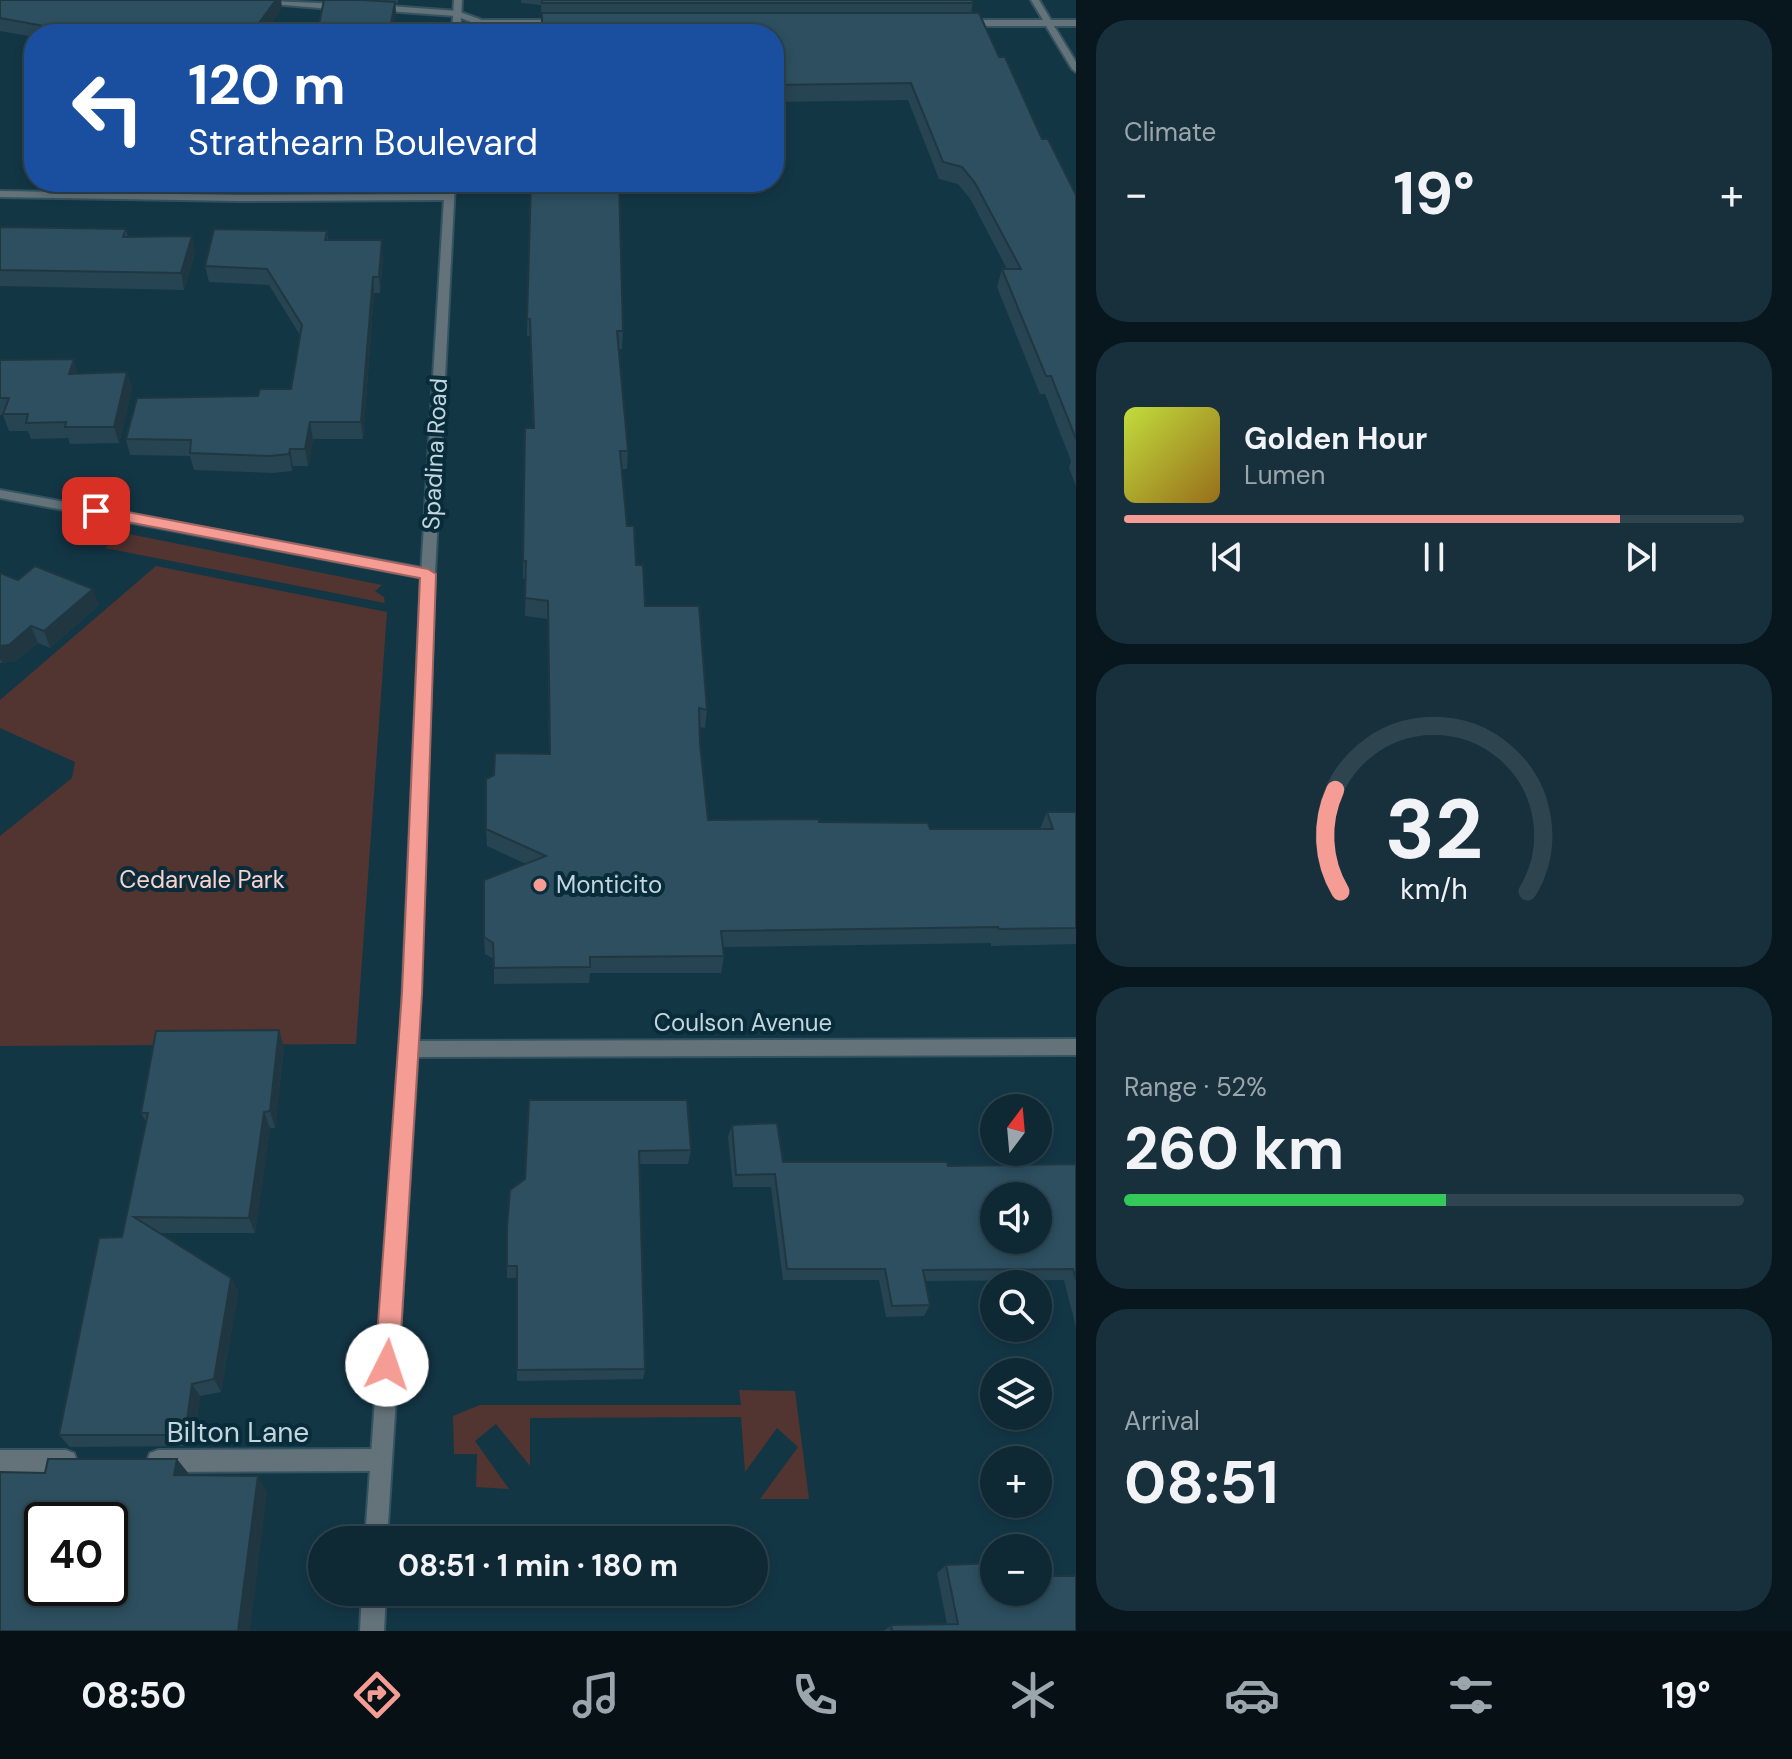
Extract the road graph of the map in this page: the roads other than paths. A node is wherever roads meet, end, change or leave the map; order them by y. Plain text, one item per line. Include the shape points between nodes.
1 (247, 0) edge
2 (458, 0) edge
3 (1035, 0) edge
4 (358, 7) edge
5 (369, 8) edge
6 (457, 14) junction
7 (575, 23) edge
8 (949, 23) edge
9 (1049, 23) junction
10 (1076, 23) edge
11 (456, 24) edge
12 (1076, 69) edge
13 (367, 192) edge
14 (450, 192) edge
15 (0, 194) edge
16 (0, 494) edge
17 (428, 574) junction
18 (1076, 1047) edge
19 (409, 1049) junction
20 (380, 1460) junction
21 (0, 1461) edge
22 (94, 1461) edge
23 (141, 1461) edge
24 (377, 1526) edge
25 (373, 1606) edge
26 (372, 1631) edge

1 - 4 street
2 - 6 street
3 - 9 street
5 - 6 street
6 - 7 street via 481,23
6 - 11 street
8 - 9 street
9 - 10 street
9 - 12 street
13 - 15 street via 118,198
14 - 17 street, Spadina Road
16 - 17 street
17 - 19 street, Spadina Road
18 - 19 street, Coulson Avenue
19 - 20 street, Spadina Road
20 - 23 street, Bilton Lane
20 - 24 street, Spadina Road
21 - 22 street
25 - 26 street

